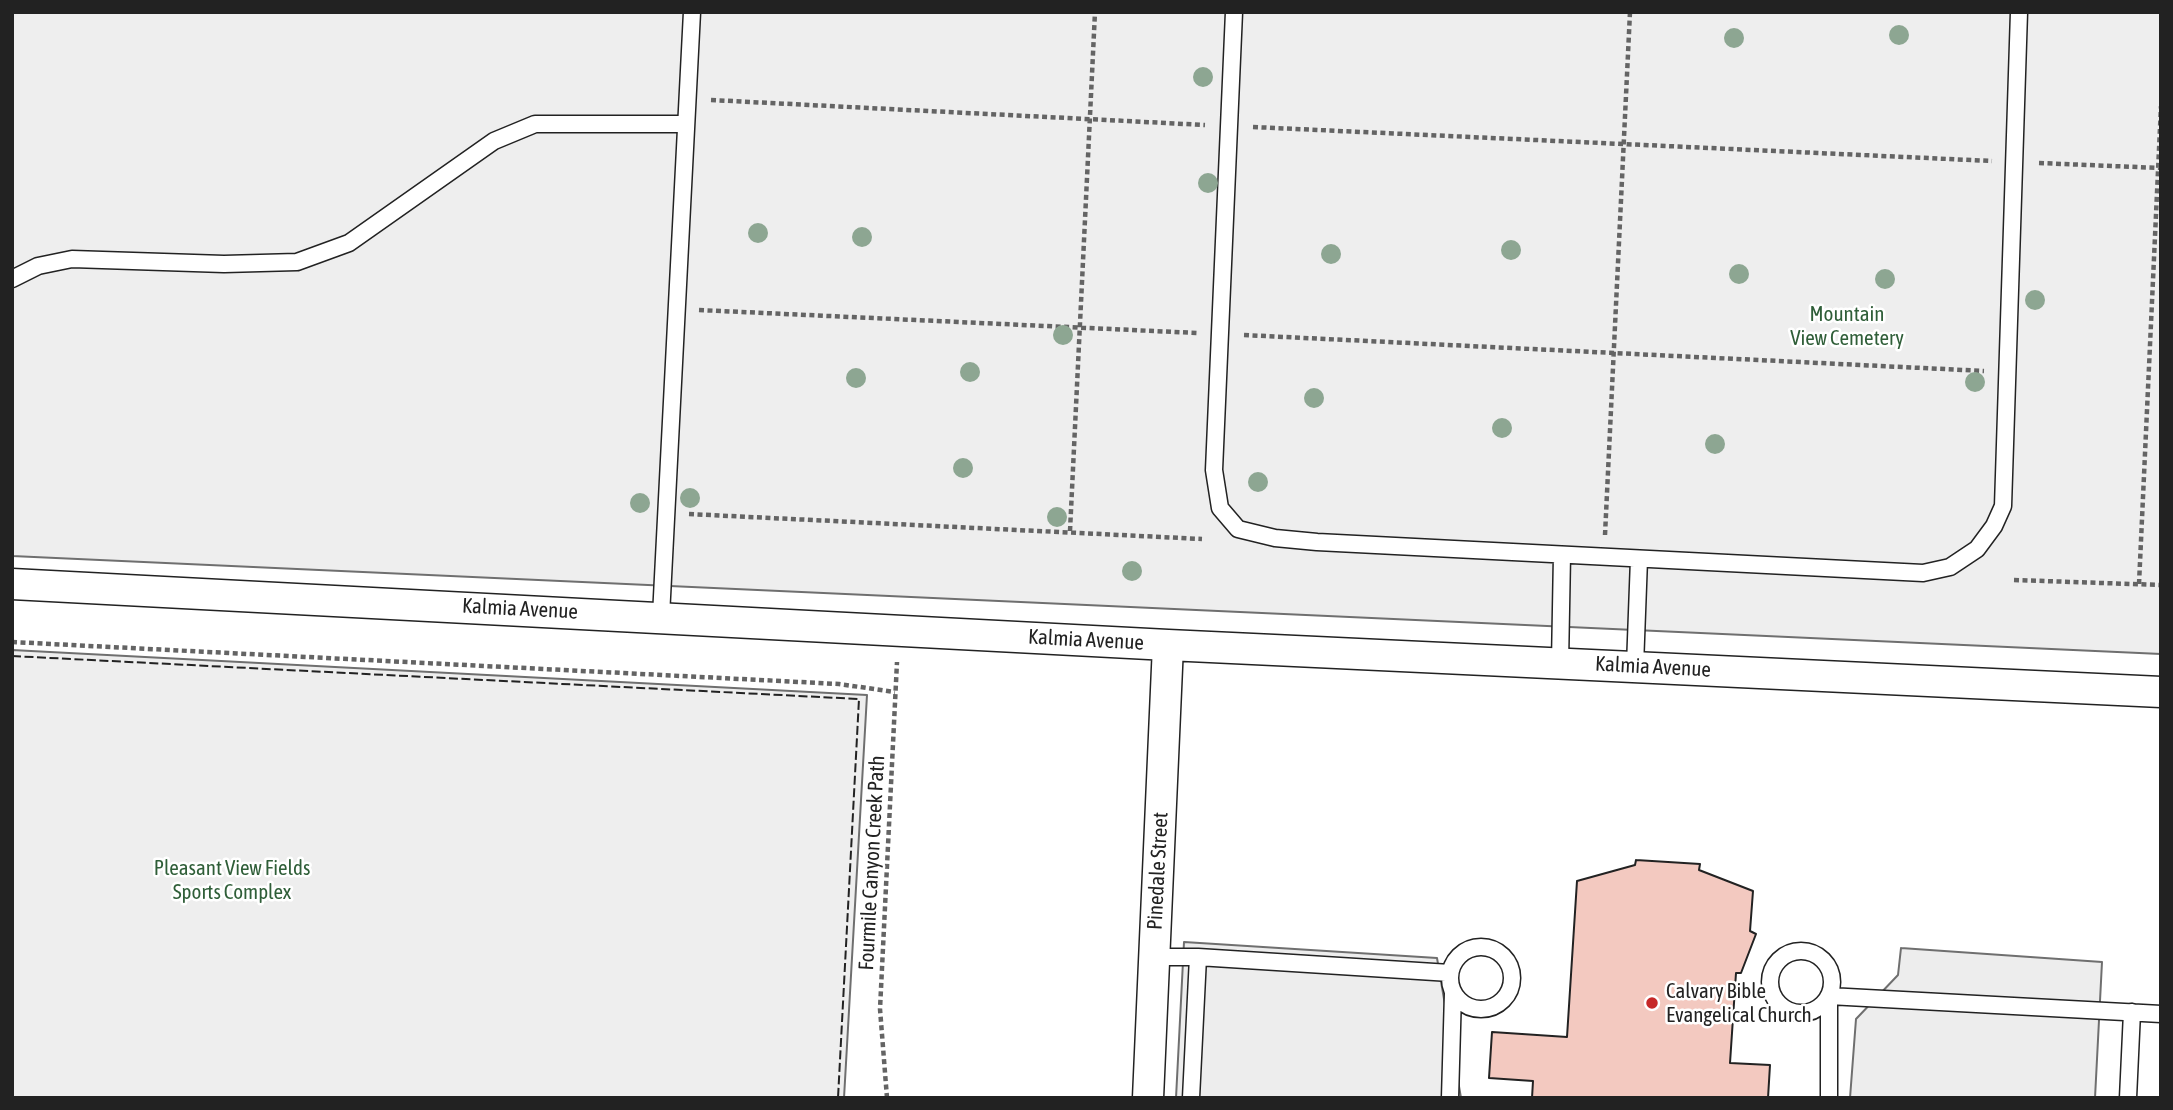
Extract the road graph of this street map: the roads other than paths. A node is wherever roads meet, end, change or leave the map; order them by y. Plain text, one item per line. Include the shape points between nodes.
1 (692, 12) edge
2 (1234, 12) edge
3 (2019, 12) edge
4 (686, 124) junction
5 (12, 279) edge
6 (1562, 555) junction
7 (1639, 559) junction
8 (12, 584) edge
9 (662, 616) junction
10 (1168, 645) junction
11 (1560, 663) junction
12 (1635, 666) junction
13 (2161, 692) edge
14 (1154, 957) junction
15 (1198, 957) junction
16 (1450, 973) junction
17 (1453, 993) junction
18 (2132, 1012) junction
19 (2161, 1014) edge
20 (1148, 1098) edge
21 (1191, 1098) edge
22 (1450, 1098) edge
23 (1829, 1098) edge
24 (2128, 1098) edge

1 - 4 lane
2 - 6 lane via 1214,470 1220,508 1238,529 1275,538
3 - 7 lane via 2003,506 1994,526 1977,549 1950,567 1923,573
4 - 5 lane via 535,124 494,141 349,243 298,262 72,259 38,266
4 - 9 lane
6 - 7 lane
6 - 11 lane
7 - 12 lane
8 - 9 street, Kalmia Avenue
9 - 10 street, Kalmia Avenue
10 - 11 street, Kalmia Avenue
10 - 14 street, Pinedale Street
11 - 12 street, Kalmia Avenue
12 - 13 street, Kalmia Avenue
14 - 15 lane
14 - 20 street, Pinedale Street
15 - 16 lane
15 - 21 lane
16 - 17 lane
16 - 17 lane via 1459,956 1477,947 1498,951 1512,969 1510,992 1491,1008 1469,1007
17 - 22 lane
18 - 19 lane
18 - 23 lane via 1829,996
18 - 24 lane

